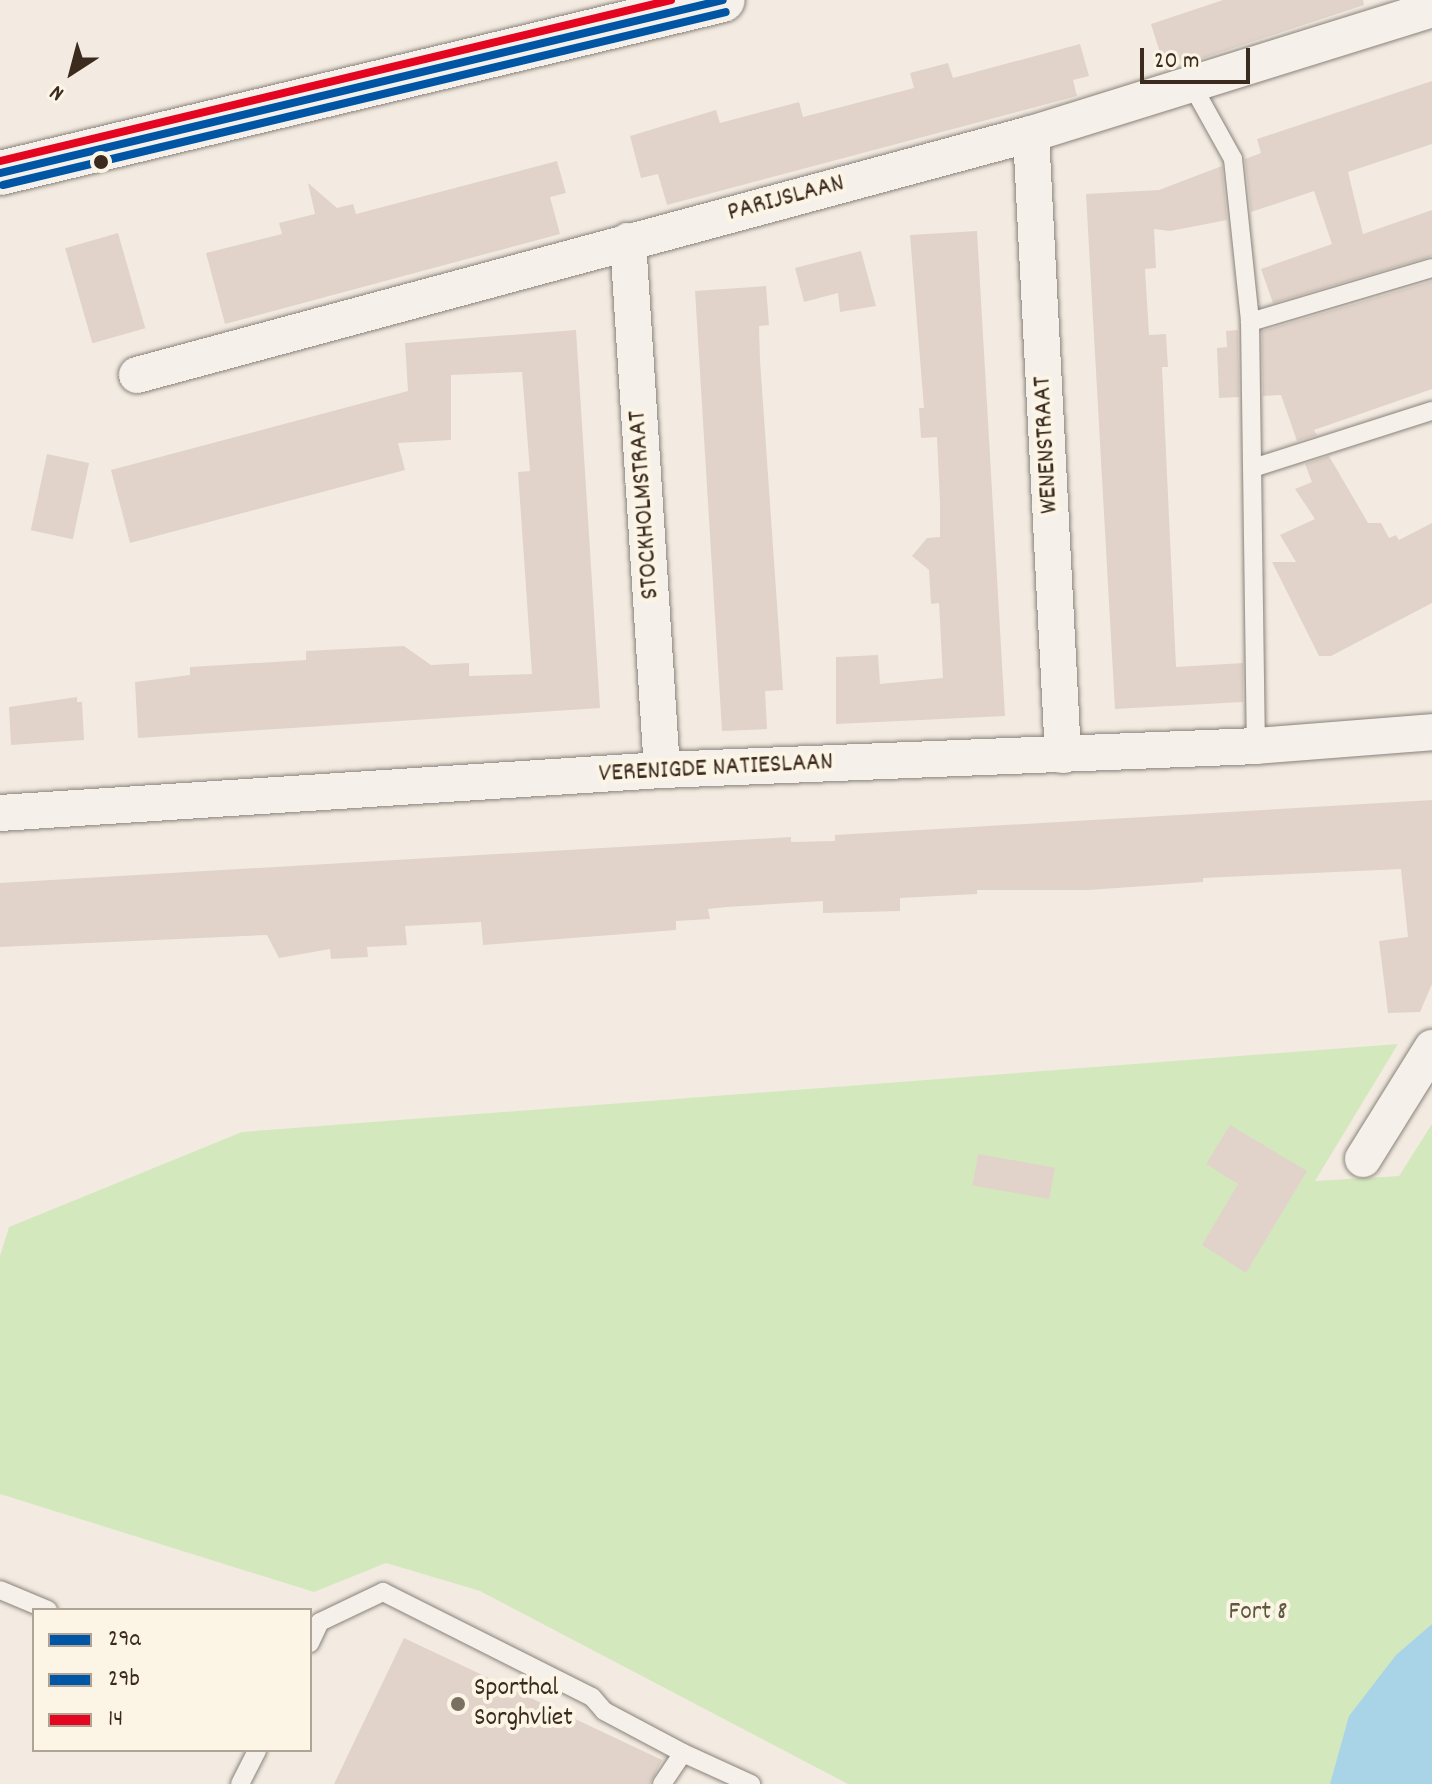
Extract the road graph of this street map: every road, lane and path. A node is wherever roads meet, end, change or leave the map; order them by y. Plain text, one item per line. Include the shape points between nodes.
1 (723, 0) edge
2 (1432, 9) edge
3 (1193, 87) junction
4 (1031, 134) junction
5 (0, 173) edge
6 (628, 241) junction
7 (1432, 268) edge
8 (1250, 322) junction
9 (137, 375) dead end
10 (1432, 411) edge
11 (1256, 467) junction
12 (1432, 732) edge
13 (1256, 746) junction
14 (1063, 755) junction
15 (662, 770) junction
16 (0, 813) edge
17 (1432, 1048) edge
18 (1363, 1159) dead end
19 (0, 1590) edge
20 (43, 1608) edge
21 (312, 1639) edge
22 (256, 1752) edge
23 (683, 1753) junction
24 (240, 1784) edge
25 (662, 1784) edge
26 (751, 1784) edge

1 - 5 main road
2 - 3 street, PARIJSLAAN
3 - 4 street, PARIJSLAAN
3 - 8 lane via 1233,159
4 - 6 street, PARIJSLAAN
4 - 14 street, WENENSTRAAT
6 - 9 street, PARIJSLAAN
6 - 15 street, STOCKHOLMSTRAAT
7 - 8 lane
8 - 11 lane
10 - 11 lane
11 - 13 lane
12 - 13 street, VERENIGDE NATIESLAAN
13 - 14 street, VERENIGDE NATIESLAAN
14 - 15 street, VERENIGDE NATIESLAAN
15 - 16 street, VERENIGDE NATIESLAAN
17 - 18 street
19 - 20 lane
21 - 23 lane via 320,1622 383,1592 592,1697 604,1711
22 - 24 lane
23 - 25 lane
23 - 26 lane

